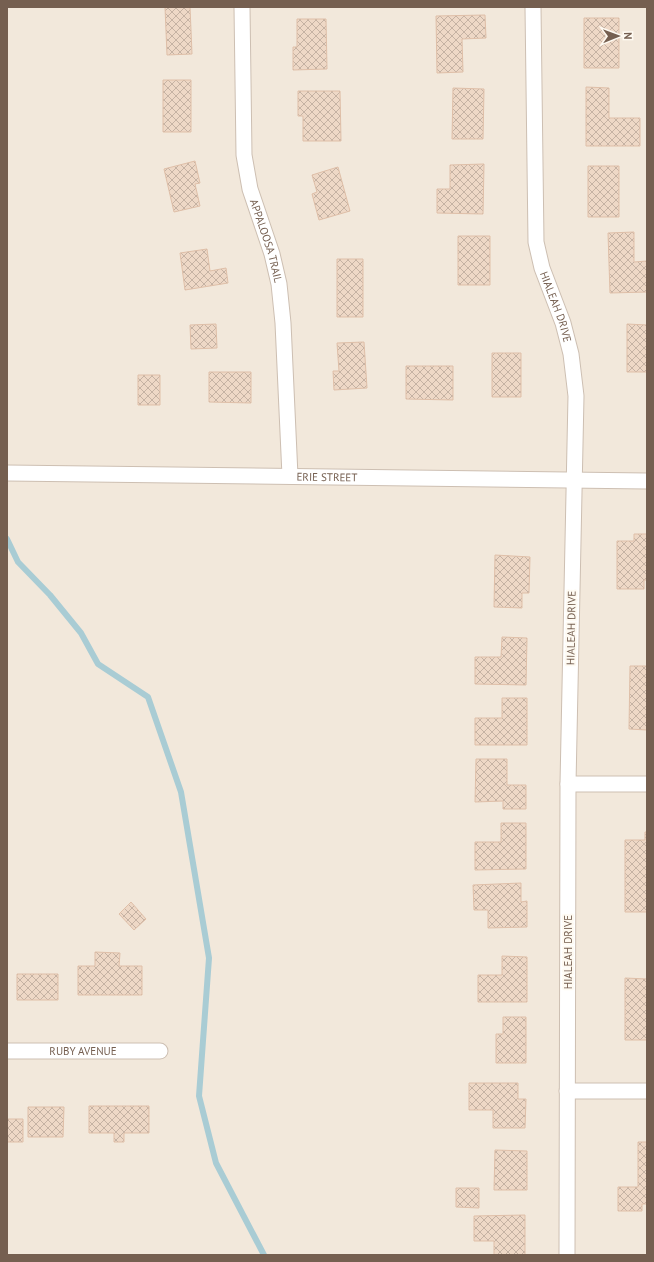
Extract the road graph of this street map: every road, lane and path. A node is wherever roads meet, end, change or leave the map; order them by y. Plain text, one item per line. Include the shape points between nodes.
1 (242, 7) edge
2 (533, 7) edge
3 (7, 473) edge
4 (290, 476) junction
5 (573, 480) junction
6 (647, 481) edge
7 (568, 784) junction
8 (647, 784) edge
9 (7, 1051) edge
10 (160, 1051) dead end
11 (567, 1091) junction
12 (647, 1091) edge
13 (567, 1255) edge

1 - 4 street, APPALOOSA TRAIL via 244,155 250,189 272,254 279,284
2 - 5 street, HIALEAH DRIVE via 536,242 542,268 563,323 571,354 576,396
3 - 4 street, ERIE STREET
4 - 5 street, ERIE STREET
5 - 6 street, ERIE STREET
5 - 7 street, HIALEAH DRIVE
7 - 8 street
7 - 11 street, HIALEAH DRIVE
9 - 10 street, RUBY AVENUE
11 - 12 street
11 - 13 street, HIALEAH DRIVE

